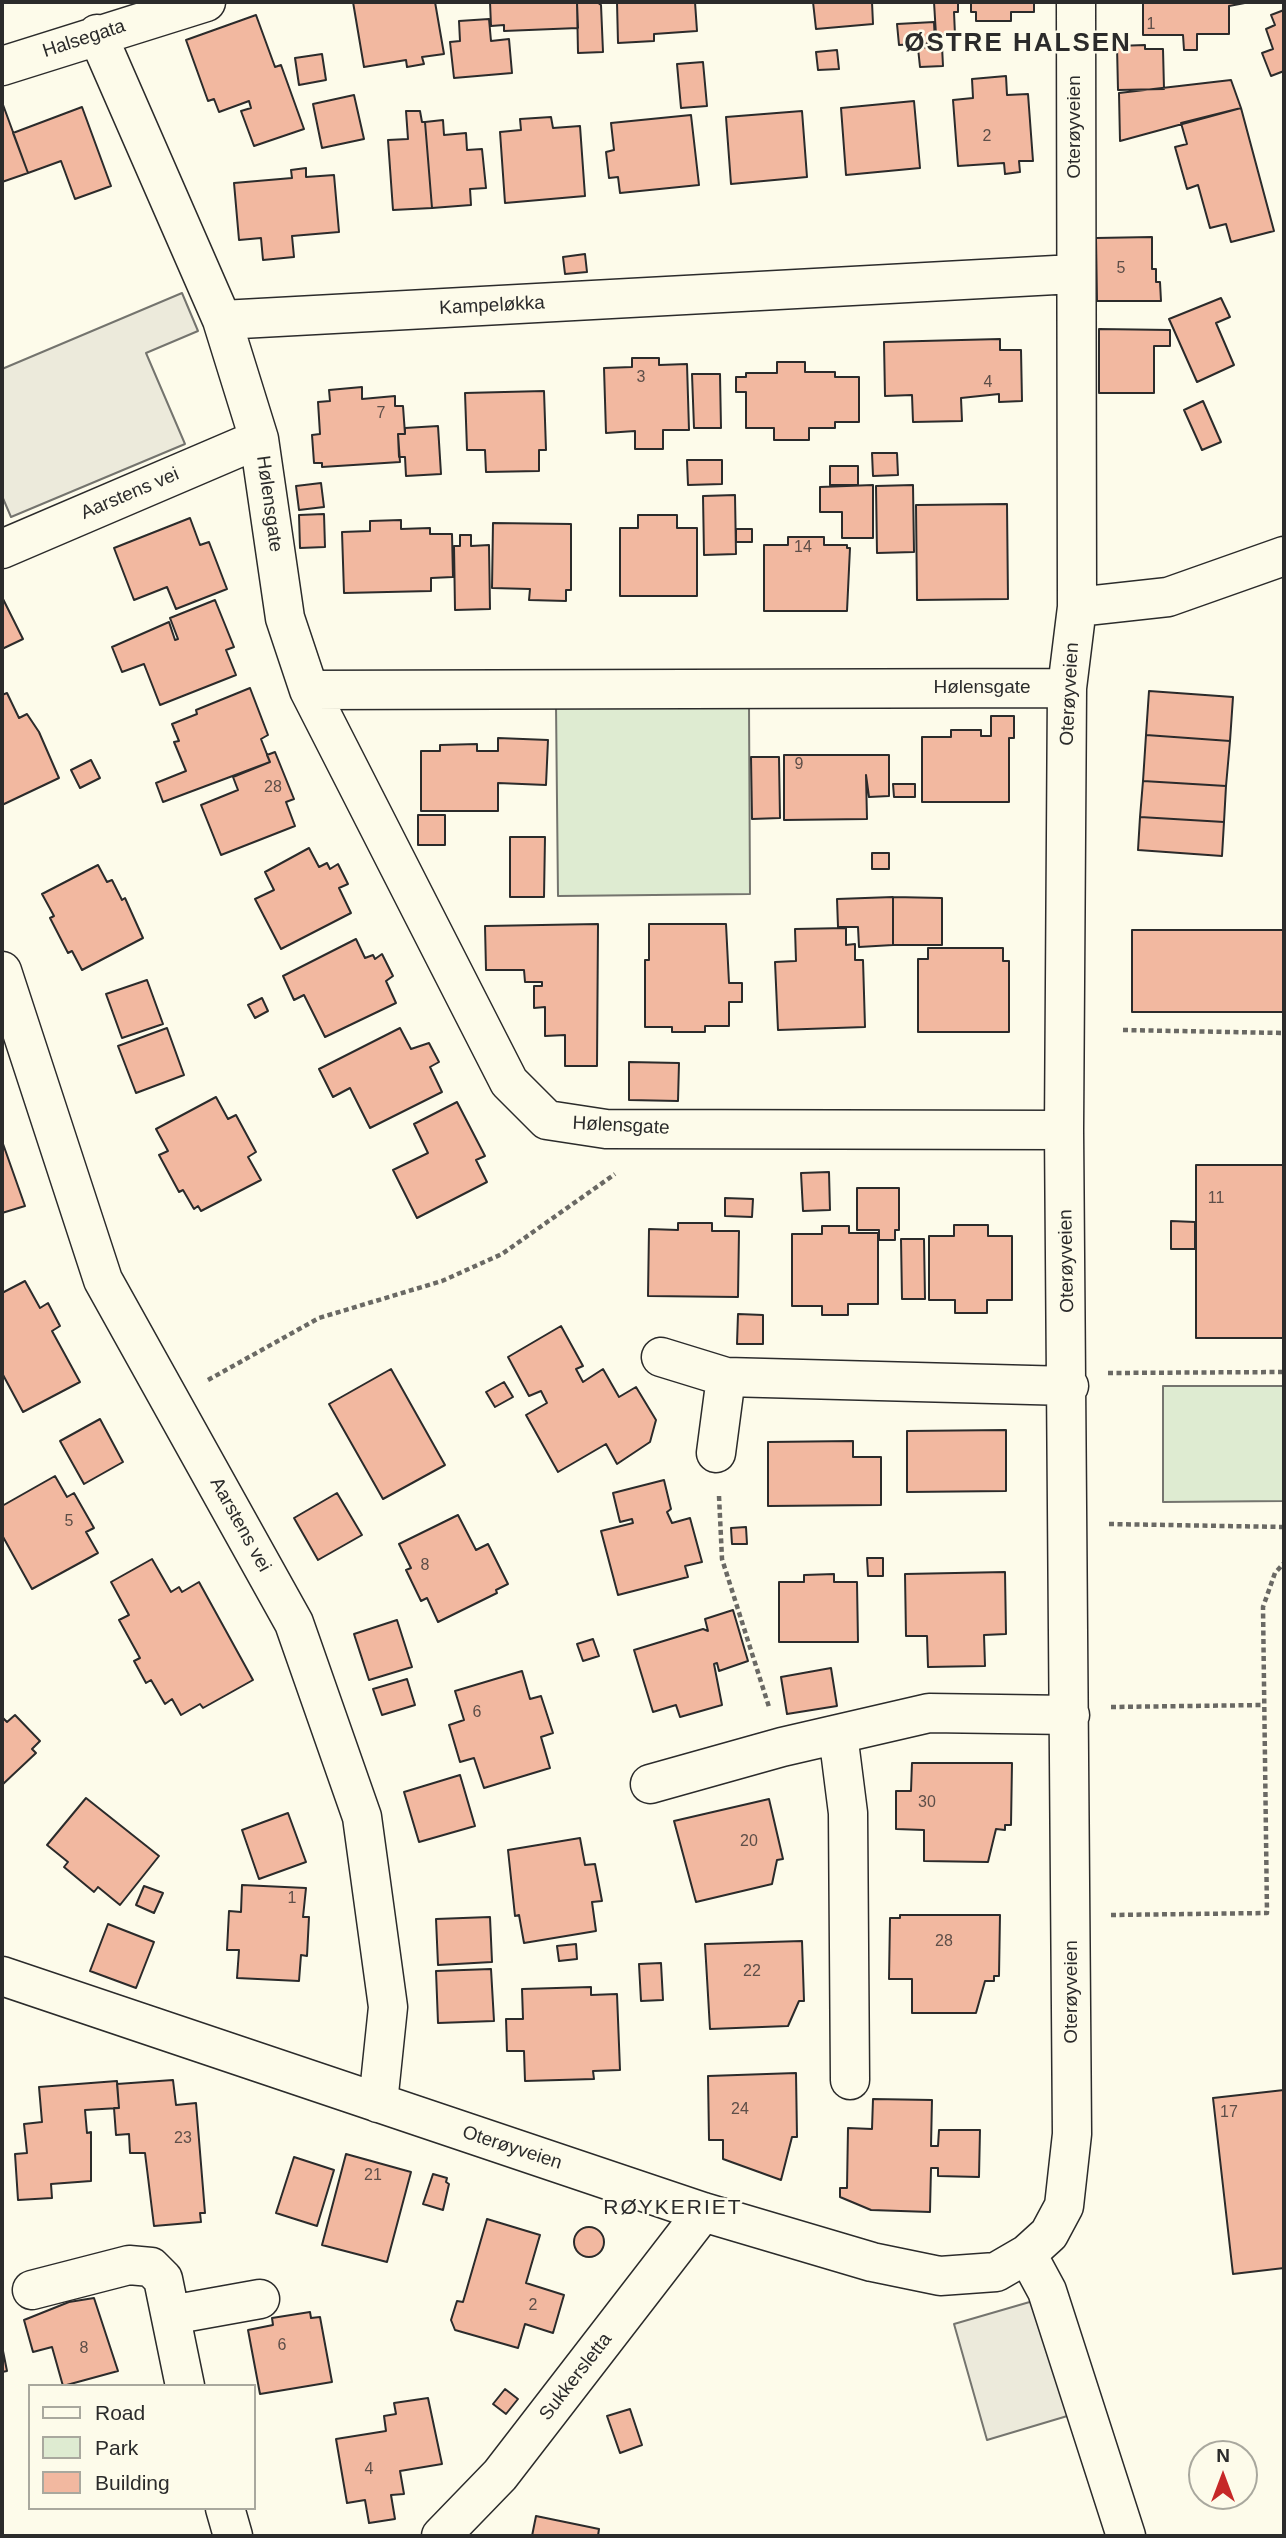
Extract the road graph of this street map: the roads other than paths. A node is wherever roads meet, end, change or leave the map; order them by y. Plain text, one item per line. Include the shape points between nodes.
1 (206, 2) edge
2 (1076, 2) edge
3 (97, 34) junction
4 (2, 66) edge
5 (1074, 274) junction
6 (222, 320) junction
7 (259, 439) junction
8 (2, 549) edge
9 (1284, 556) edge
10 (1077, 607) junction
11 (1067, 688) junction
12 (309, 690) junction
13 (2, 971) edge
14 (1064, 1130) junction
15 (661, 1357) dead end
16 (726, 1377) junction
17 (1069, 1380) junction
18 (716, 1453) road end
19 (1070, 1712) junction
20 (838, 1734) junction
21 (650, 1784) dead end
22 (2, 1976) edge
23 (850, 2080) dead end
24 (378, 2103) junction
25 (703, 2212) junction
26 (1027, 2254) junction
27 (32, 2290) dead end
28 (260, 2299) dead end
29 (171, 2315) junction
30 (186, 2384) edge
31 (226, 2510) edge
32 (233, 2536) edge
33 (441, 2536) edge
34 (1126, 2536) edge

1 - 3 street, Halsegata
2 - 5 street, Oterøyveien
3 - 4 street, Halsegata
3 - 6 street
5 - 6 street, Kampeløkka
5 - 10 street, Oterøyveien
6 - 7 street, Hølensgate
7 - 8 street, Aarstens vei
7 - 12 street, Hølensgate via 285,618
9 - 10 street via 1168,597
10 - 11 street, Oterøyveien
11 - 12 street, Hølensgate
11 - 14 street, Oterøyveien
12 - 14 street, Hølensgate via 509,1082 547,1120 606,1129
13 - 24 street, Aarstens vei via 103,1280 294,1623 362,1816 388,2007
14 - 17 street, Oterøyveien
15 - 16 street
16 - 17 street
16 - 18 street
17 - 19 street, Oterøyveien
19 - 20 street via 929,1713
19 - 26 street, Oterøyveien via 1073,2134 1064,2206 1049,2234
20 - 21 street
20 - 23 street via 848,1814
22 - 24 street, Oterøyveien
24 - 25 street, Oterøyveien
25 - 26 street, Oterøyveien via 872,2262 940,2276 996,2272
25 - 33 street, Sukkersletta via 500,2475
26 - 34 street via 1047,2291
27 - 29 street via 129,2265 151,2267 163,2280
28 - 29 street
29 - 30 street
31 - 32 street

